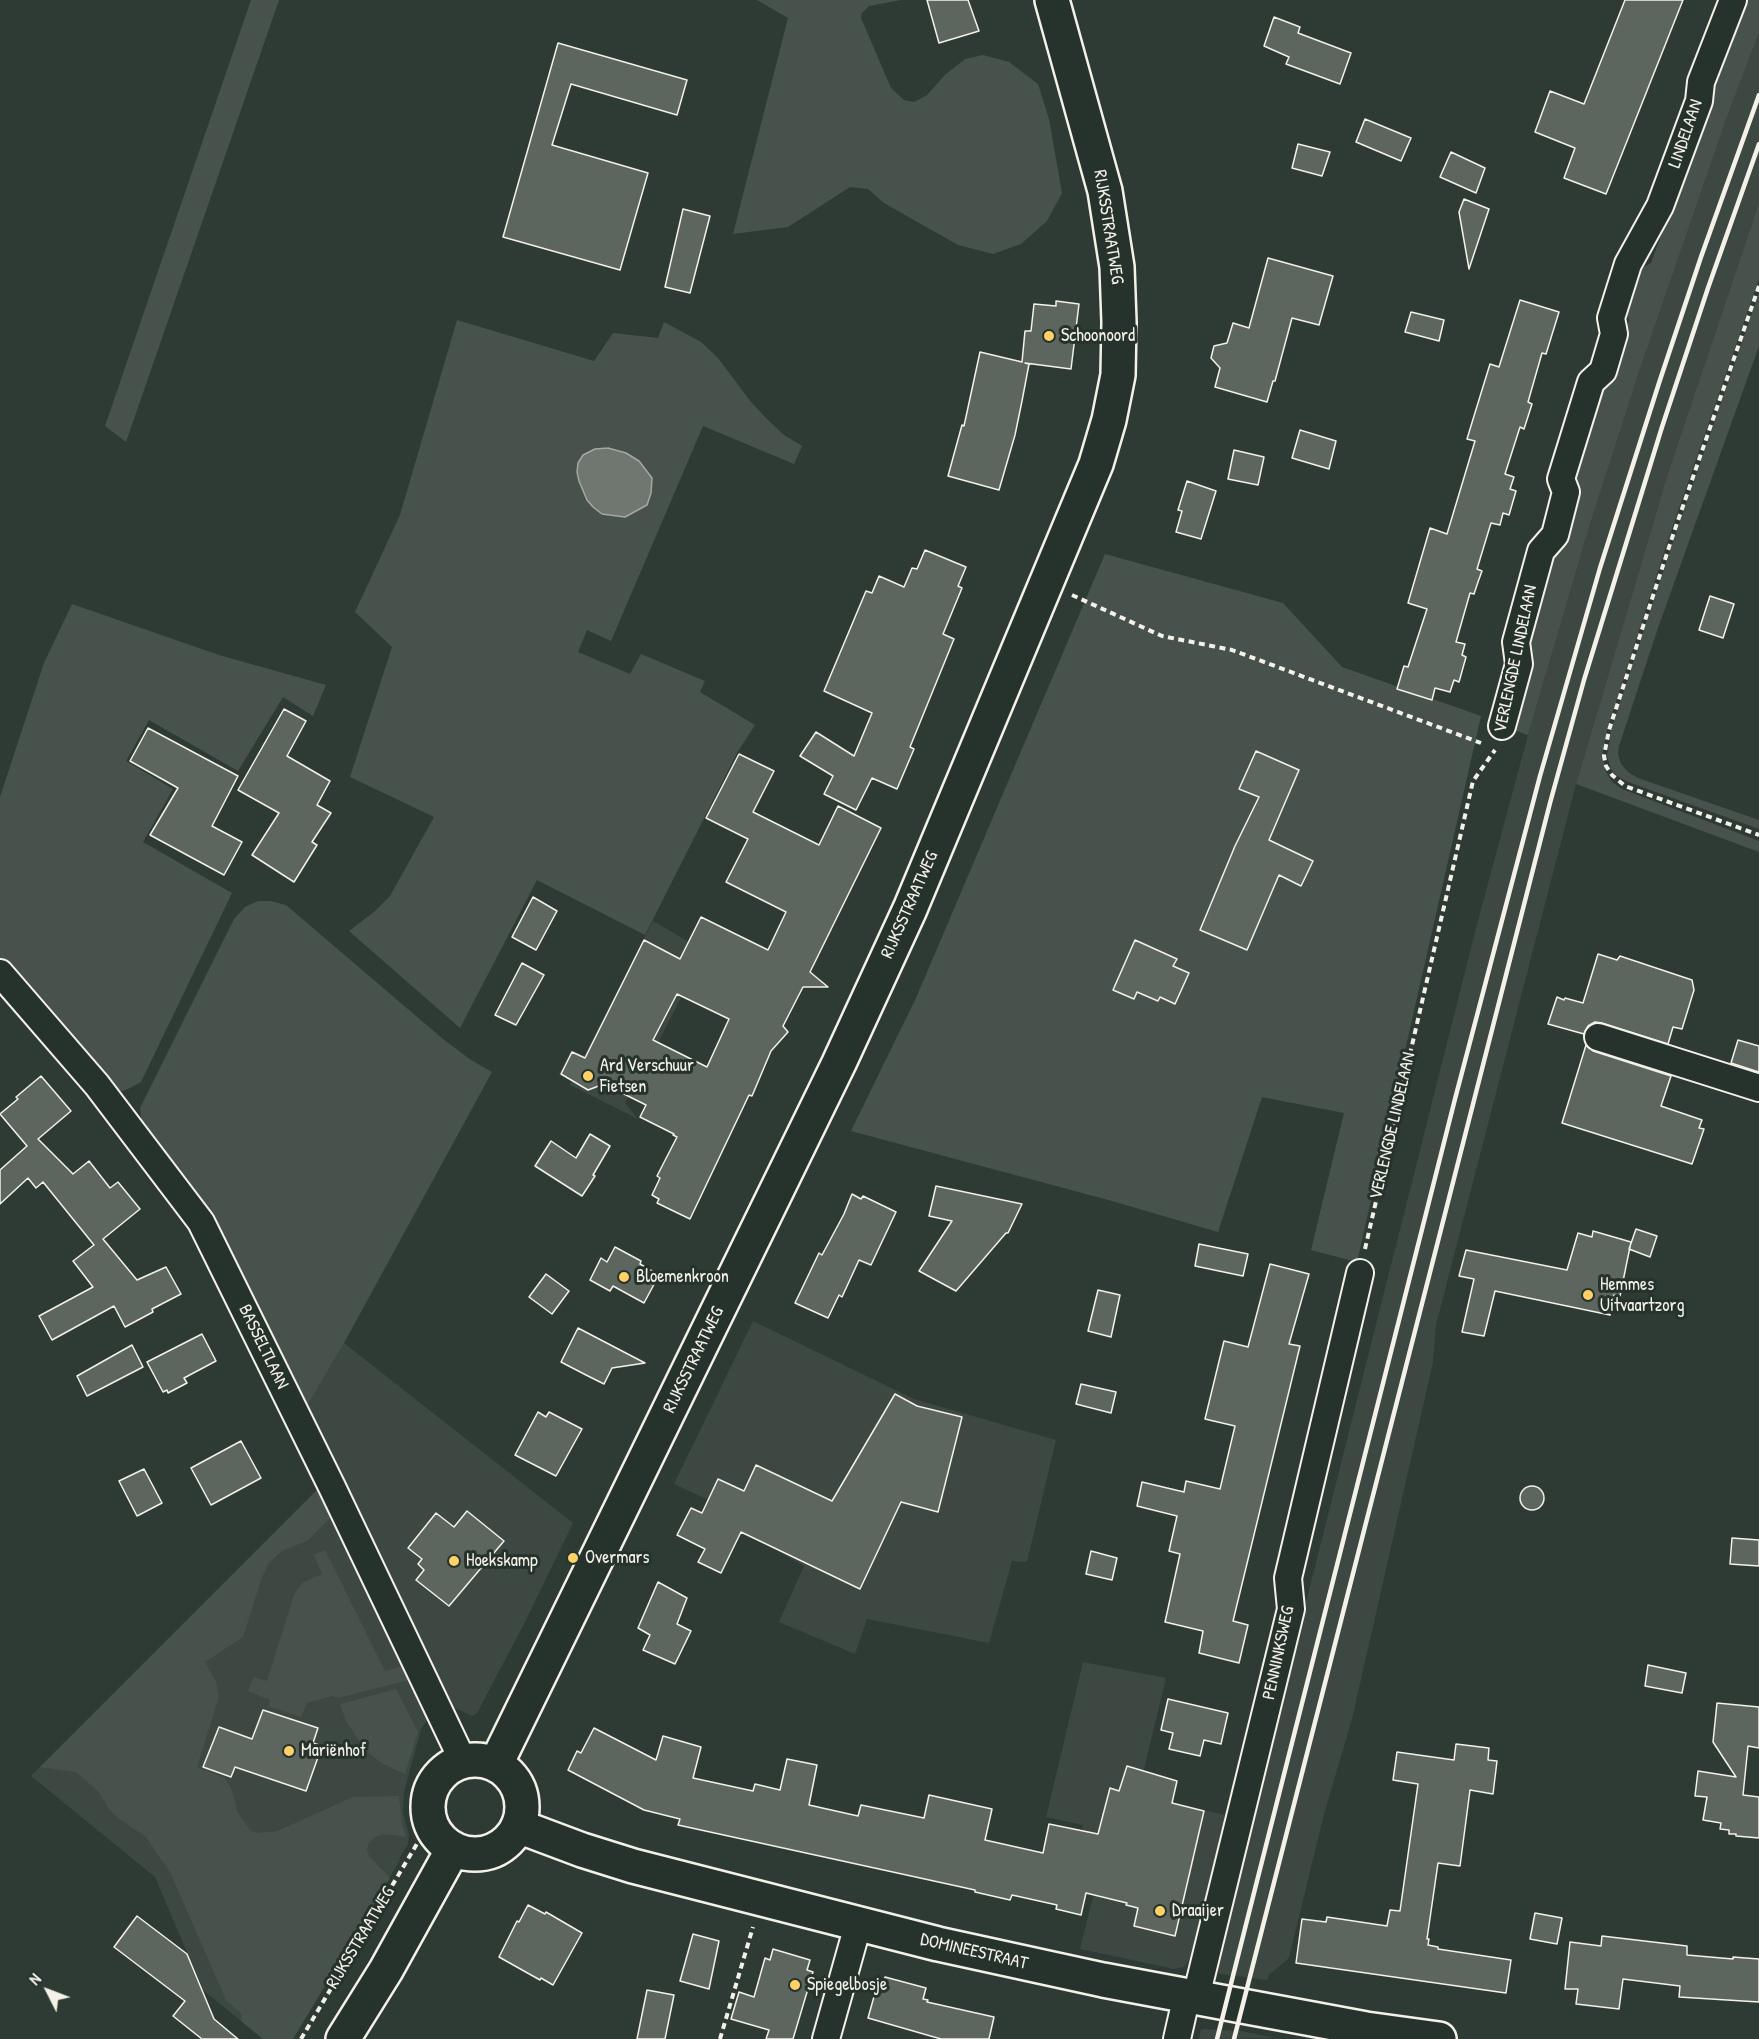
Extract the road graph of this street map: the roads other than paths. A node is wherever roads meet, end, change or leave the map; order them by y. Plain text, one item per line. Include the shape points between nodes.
1 (1052, 0) edge
2 (1733, 0) edge
3 (1628, 264) joint
4 (1499, 737) road end
5 (0, 973) edge
6 (1598, 1037) dead end
7 (1759, 1088) edge
8 (1360, 1273) road end
9 (473, 1754) junction
10 (518, 1826) junction
11 (453, 1849) junction
12 (858, 1925) junction
13 (1192, 1996) junction
14 (343, 2039) edge
15 (826, 2039) edge
16 (1177, 2039) edge
17 (1438, 2039) edge

1 - 9 main road, RIJKSSTRAATWEG via 1105,191 1117,267 1118,375 1099,453 906,919 839,1063
2 - 3 street, LINDELAAN via 1660,206
3 - 4 street, VERLENGDE LINDELAAN via 1611,318 1614,334 1603,371 1591,382 1561,479 1566,492 1555,535 1541,551 1516,642 1518,664
5 - 9 street, BASSELTLAAN via 97,1084 201,1222
6 - 7 street
8 - 13 street, PENNINKSWEG via 1288,1578 1291,1609
9 - 10 main road via 510,1775 519,1791 522,1809
9 - 11 main road via 452,1765 436,1780 428,1802 431,1824
10 - 11 main road via 502,1846 490,1851 478,1854
10 - 12 main road, DOMINEESTRAAT via 633,1866
11 - 14 main road, RIJKSSTRAATWEG
12 - 13 main road, DOMINEESTRAAT
12 - 15 street
13 - 16 street, PENNINKSWEG
13 - 17 main road, DOMINEESTRAAT

